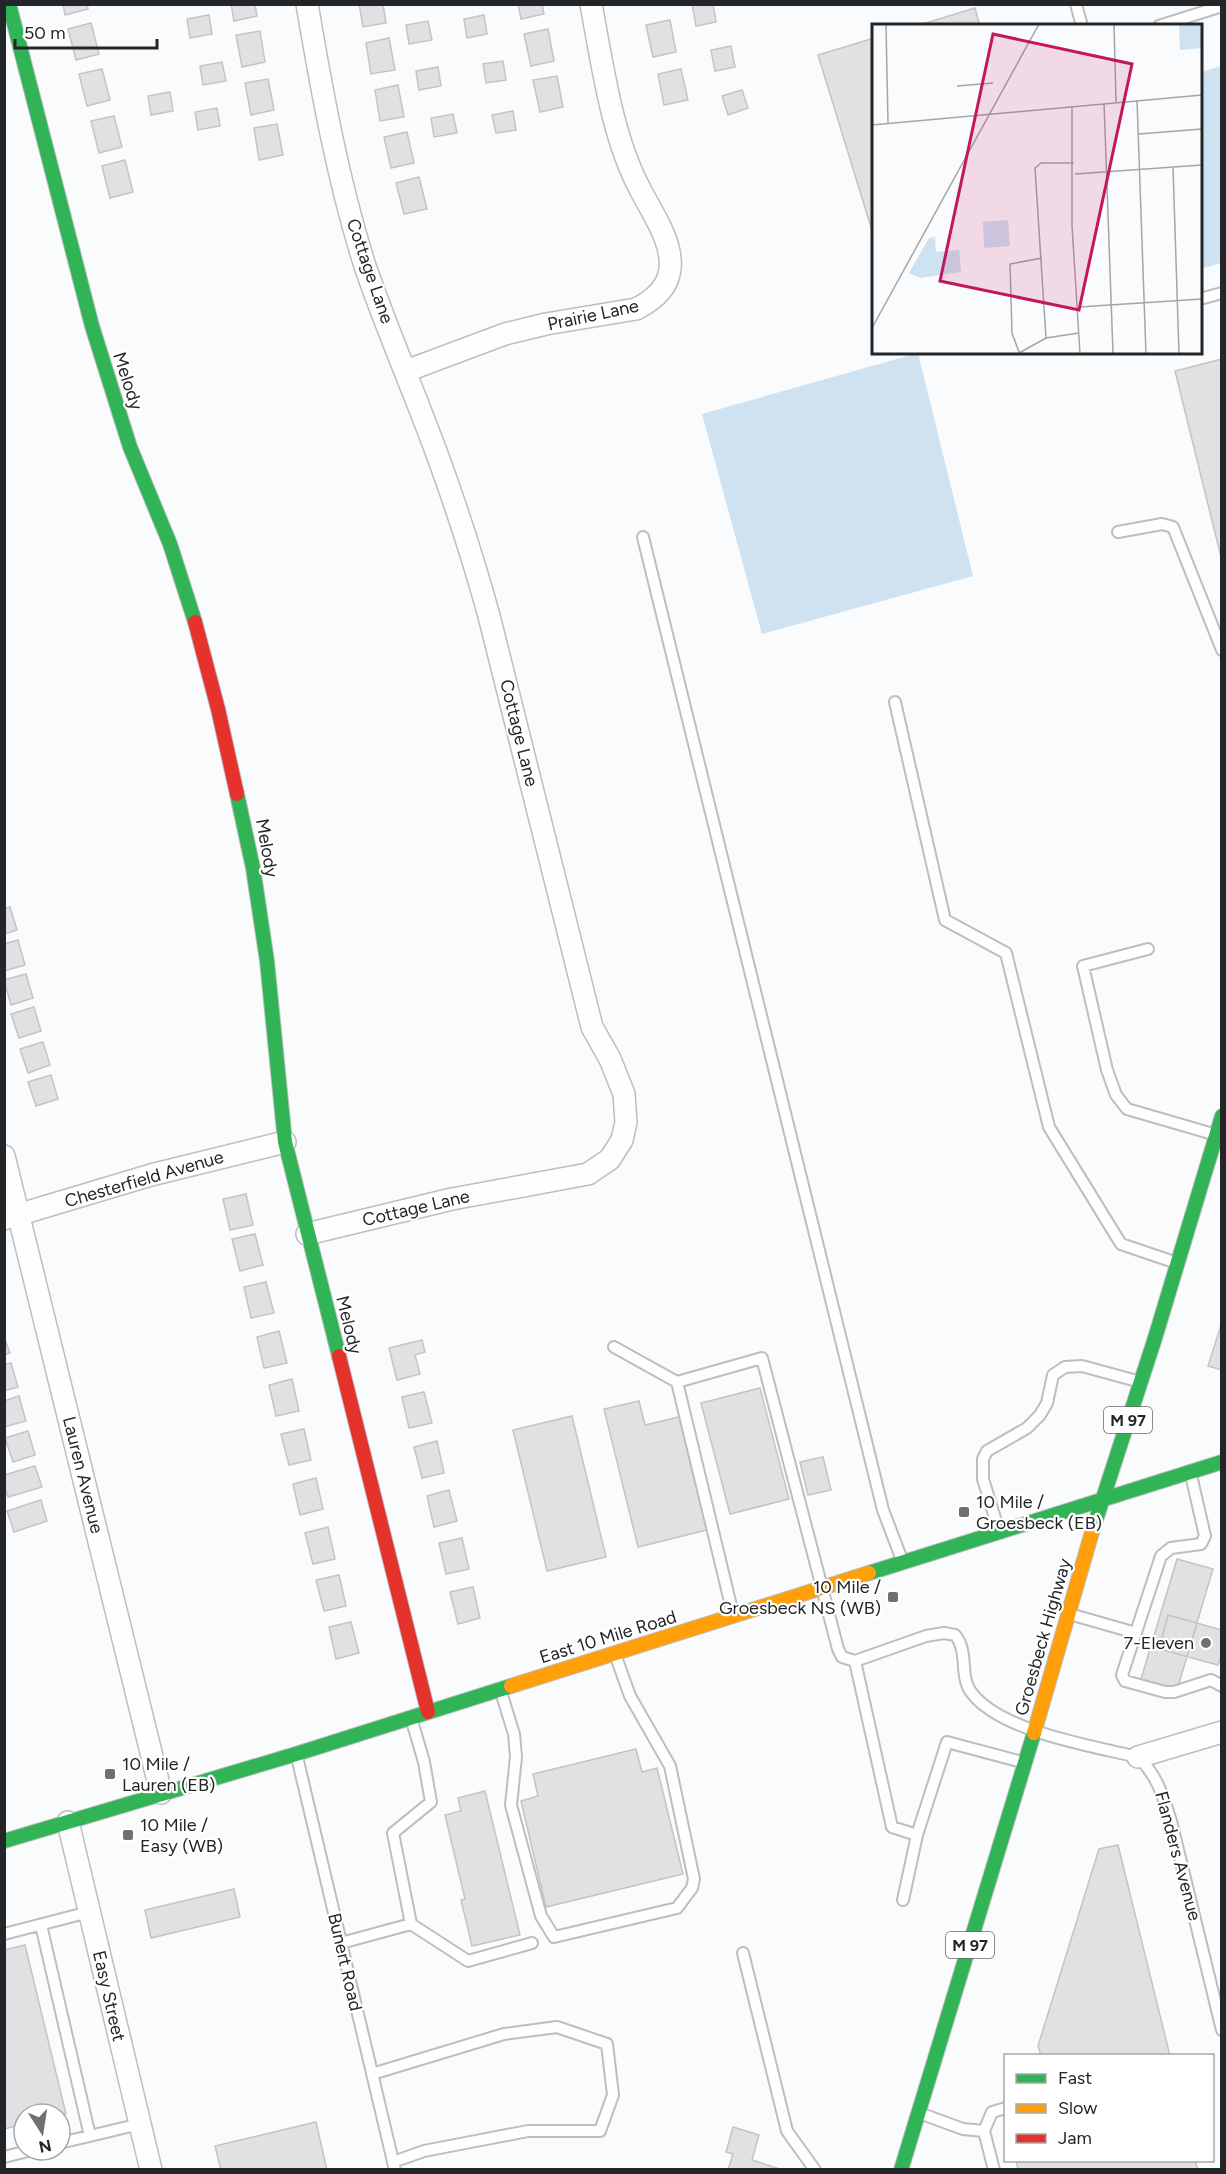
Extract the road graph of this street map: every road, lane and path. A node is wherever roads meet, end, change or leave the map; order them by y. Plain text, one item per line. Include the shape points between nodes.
1 (307, 4) edge
2 (591, 4) edge
3 (1076, 4) edge
4 (1221, 6) edge
5 (9, 18) edge
6 (1081, 24) edge
7 (1165, 24) edge
8 (1221, 293) edge
9 (1202, 298) edge
10 (406, 371) junction
11 (1118, 532) dead end
12 (643, 537) dead end
13 (1221, 650) edge
14 (895, 702) dead end
15 (1148, 949) dead end
16 (1221, 1116) edge
17 (1219, 1135) edge
18 (285, 1142) junction
19 (4, 1156) edge
20 (12, 1217) edge
21 (307, 1234) junction
22 (1177, 1263) junction
23 (614, 1347) dead end
24 (677, 1382) junction
25 (1140, 1382) junction
26 (1221, 1462) edge
27 (1190, 1472) junction
28 (1101, 1501) junction
29 (1000, 1532) junction
30 (903, 1563) junction
31 (821, 1589) junction
32 (1069, 1614) junction
33 (734, 1616) junction
34 (1136, 1633) junction
35 (615, 1654) junction
36 (855, 1661) junction
37 (1221, 1686) edge
38 (500, 1689) junction
39 (428, 1712) junction
40 (411, 1718) junction
41 (1034, 1732) junction
42 (1221, 1732) edge
43 (296, 1754) junction
44 (1138, 1757) junction
45 (1025, 1763) junction
46 (161, 1793) junction
47 (68, 1822) junction
48 (917, 1835) junction
49 (4, 1841) edge
50 (903, 1900) dead end
51 (89, 1912) junction
52 (411, 1924) junction
53 (41, 1925) junction
54 (4, 1934) edge
55 (341, 1943) junction
56 (532, 1943) dead end
57 (743, 1953) dead end
58 (1221, 2030) edge
59 (372, 2074) junction
60 (1004, 2108) edge
61 (919, 2112) junction
62 (140, 2124) junction
63 (984, 2131) junction
64 (90, 2136) junction
65 (72, 2140) edge
66 (394, 2166) edge
67 (151, 2169) edge
68 (815, 2169) edge
69 (902, 2169) edge
70 (994, 2169) edge

1 - 10 street, Cottage Lane via 344,189 365,266
2 - 10 street, Prairie Lane via 623,149 666,242 670,269 667,279 649,303 636,309 505,334
3 - 6 lane
4 - 7 lane
5 - 18 main road, Melody via 92,326 130,447 171,544 218,709 253,868 267,961
8 - 9 lane
10 - 21 street, Cottage Lane via 472,557 592,1028 624,1094 626,1122 622,1140 610,1159 588,1174 452,1199
11 - 13 lane via 1162,524 1173,527
12 - 30 lane via 883,1510
14 - 22 lane via 945,920 1006,953 1049,1127 1121,1244
15 - 17 lane via 1083,966 1116,1095 1127,1109
16 - 17 main road, Groesbeck Highway / M 97
17 - 22 main road, Groesbeck Highway / M 97
18 - 20 street, Chesterfield Avenue via 151,1174
18 - 21 main road, Melody
19 - 20 street, Lauren Avenue
20 - 46 street, Lauren Avenue
21 - 39 main road, Melody
22 - 25 main road, Groesbeck Highway / M 97
23 - 24 lane
24 - 31 lane via 762,1358
24 - 33 lane
25 - 28 main road, Groesbeck Highway / M 97
25 - 29 lane via 1082,1366 1065,1367 1053,1375 1040,1415 1027,1428 987,1451 983,1459 983,1479
26 - 27 main road, East 10 Mile Road
27 - 28 main road, East 10 Mile Road
27 - 34 lane via 1205,1536 1201,1544 1171,1548 1161,1556
28 - 29 main road, East 10 Mile Road
28 - 32 main road, Groesbeck Highway / M 97
29 - 30 main road, East 10 Mile Road
30 - 31 main road, East 10 Mile Road
31 - 33 main road, East 10 Mile Road
31 - 36 lane via 838,1649 842,1657
32 - 34 lane
32 - 41 main road, Groesbeck Highway / M 97
33 - 35 main road, East 10 Mile Road
34 - 37 lane via 1122,1675 1125,1681 1165,1692 1211,1680
35 - 38 main road, East 10 Mile Road
35 - 38 lane via 630,1696 670,1767 694,1879 677,1908 554,1937 541,1916 512,1805 514,1734
36 - 41 lane via 926,1636 955,1635 960,1641 971,1692 987,1707
36 - 48 lane via 892,1827
38 - 39 main road, East 10 Mile Road
39 - 40 main road, East 10 Mile Road
40 - 43 main road, East 10 Mile Road
40 - 52 lane via 431,1802 393,1833
41 - 44 lane
41 - 45 main road, Groesbeck Highway / M 97
42 - 44 street
43 - 46 main road, East 10 Mile Road
43 - 55 lane, Bunert Road
44 - 58 lane, Flanders Avenue via 1150,1768 1168,1810
45 - 48 lane via 947,1742
45 - 61 main road, Groesbeck Highway / M 97
46 - 47 main road, East 10 Mile Road
47 - 49 main road, East 10 Mile Road
47 - 51 street, Easy Street
48 - 50 lane
51 - 53 lane
51 - 62 street, Easy Street
52 - 55 lane
52 - 56 lane via 468,1960
53 - 54 lane
53 - 64 lane
55 - 59 lane, Bunert Road
57 - 68 lane via 787,2131
59 - 66 lane, Bunert Road
59 - 66 lane via 504,2034 557,2027 607,2044 613,2095 600,2131 528,2131 424,2151
60 - 63 lane via 992,2112
61 - 63 lane via 963,2129
61 - 69 main road, Groesbeck Highway / M 97
62 - 64 lane
62 - 67 street, Easy Street
63 - 70 lane
64 - 65 lane

